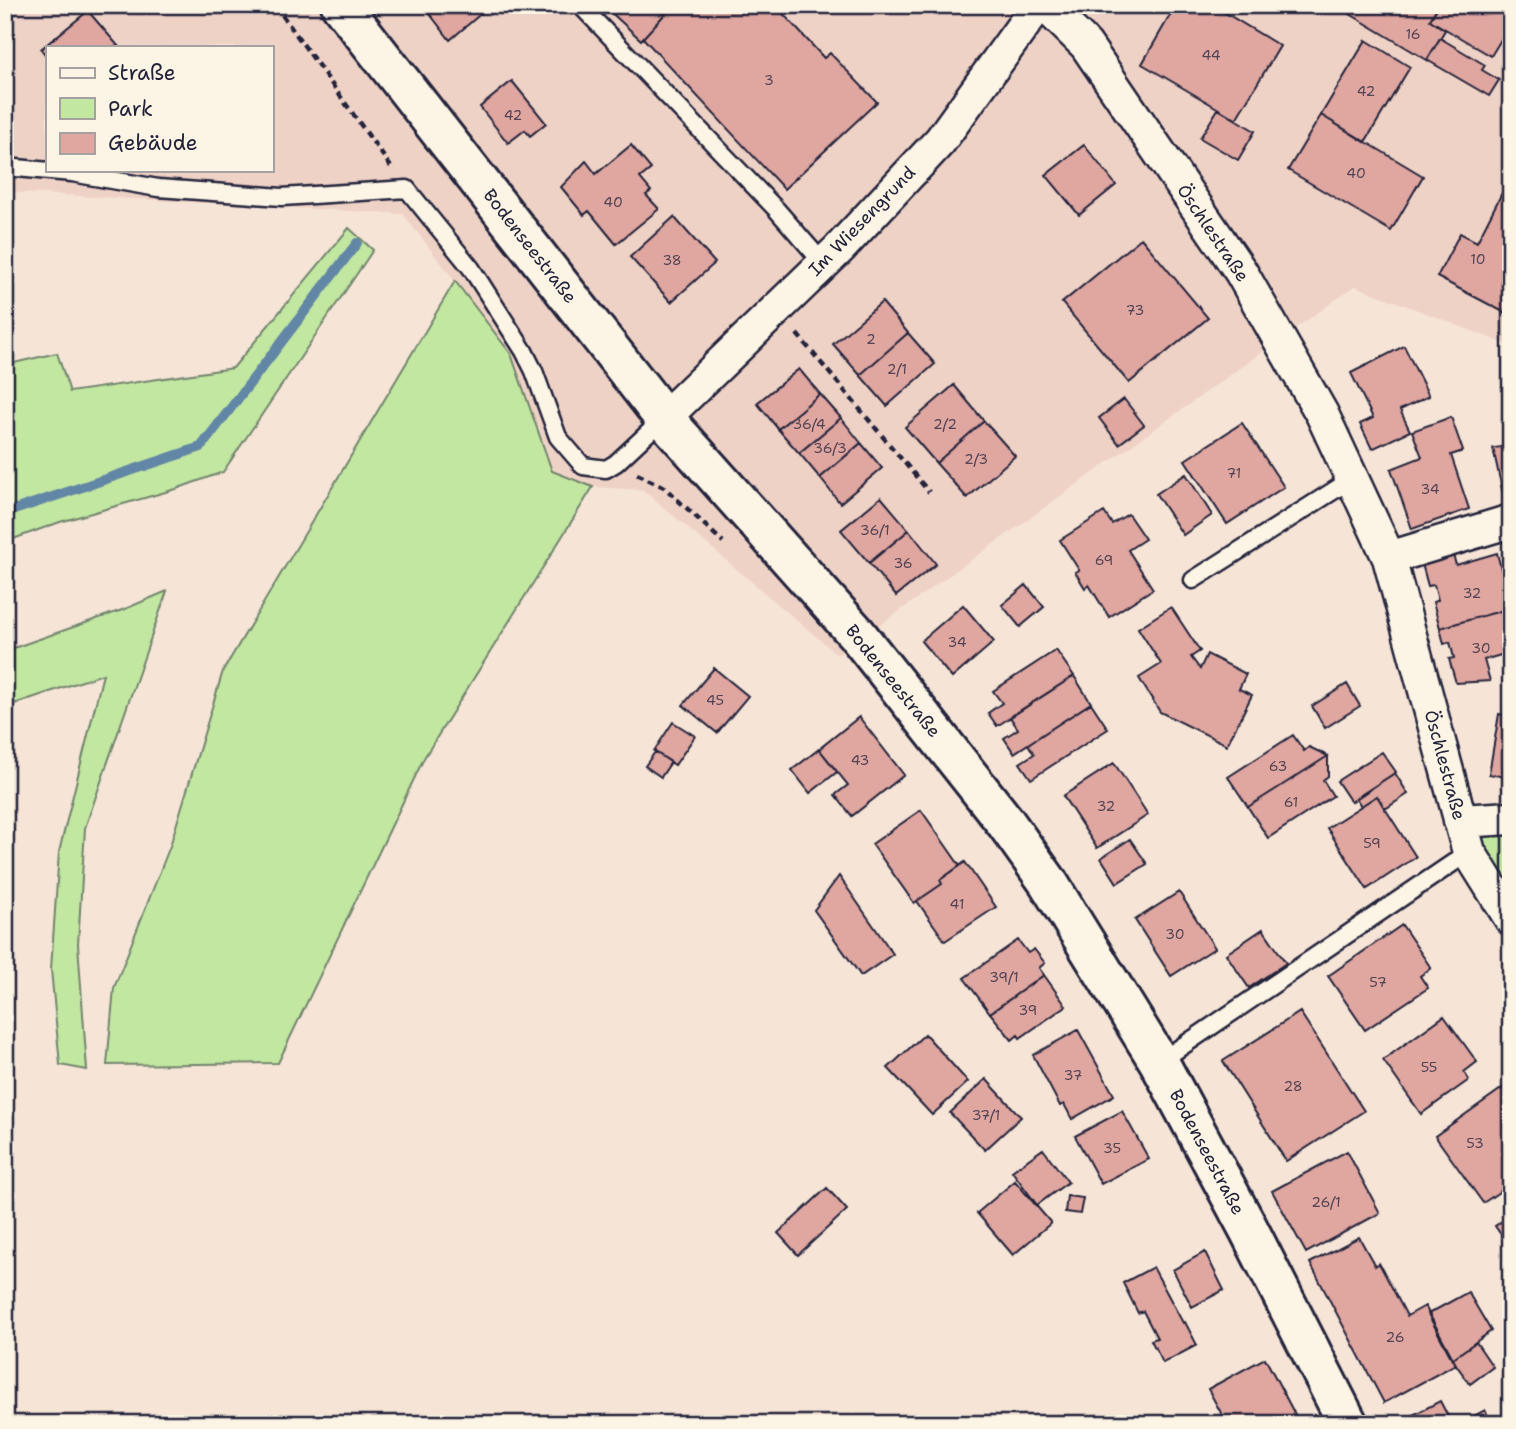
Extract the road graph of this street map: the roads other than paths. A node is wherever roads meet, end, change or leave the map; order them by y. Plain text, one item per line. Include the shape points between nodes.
1 (341, 5) edge
2 (580, 5) edge
3 (1038, 5) edge
4 (1045, 5) edge
5 (5, 167) edge
6 (46, 171) edge
7 (61, 172) edge
8 (823, 263) junction
9 (664, 418) junction
10 (1352, 479) junction
11 (1511, 520) edge
12 (1389, 558) junction
13 (1193, 580) dead end
14 (1511, 818) edge
15 (1460, 821) junction
16 (1469, 852) junction
17 (1511, 919) edge
18 (1159, 1062) junction
19 (1348, 1424) edge

1 - 9 street, Bodenseestraße
2 - 8 lane
3 - 8 street, Im Wiesengrund via 940,141
4 - 10 street, Öschlestraße via 1087,45 1241,272 1322,415
5 - 6 lane
7 - 9 lane via 158,188 282,197 407,189 471,268 524,351 558,437 583,466 606,469
8 - 9 street, Im Wiesengrund
9 - 18 street, Bodenseestraße via 856,633 1006,823 1048,882
10 - 12 street, Öschlestraße
10 - 13 lane
11 - 12 street
12 - 15 street, Öschlestraße
14 - 15 street
15 - 16 street, Öschlestraße
16 - 17 street, Öschlestraße
16 - 18 lane
18 - 19 street, Bodenseestraße

